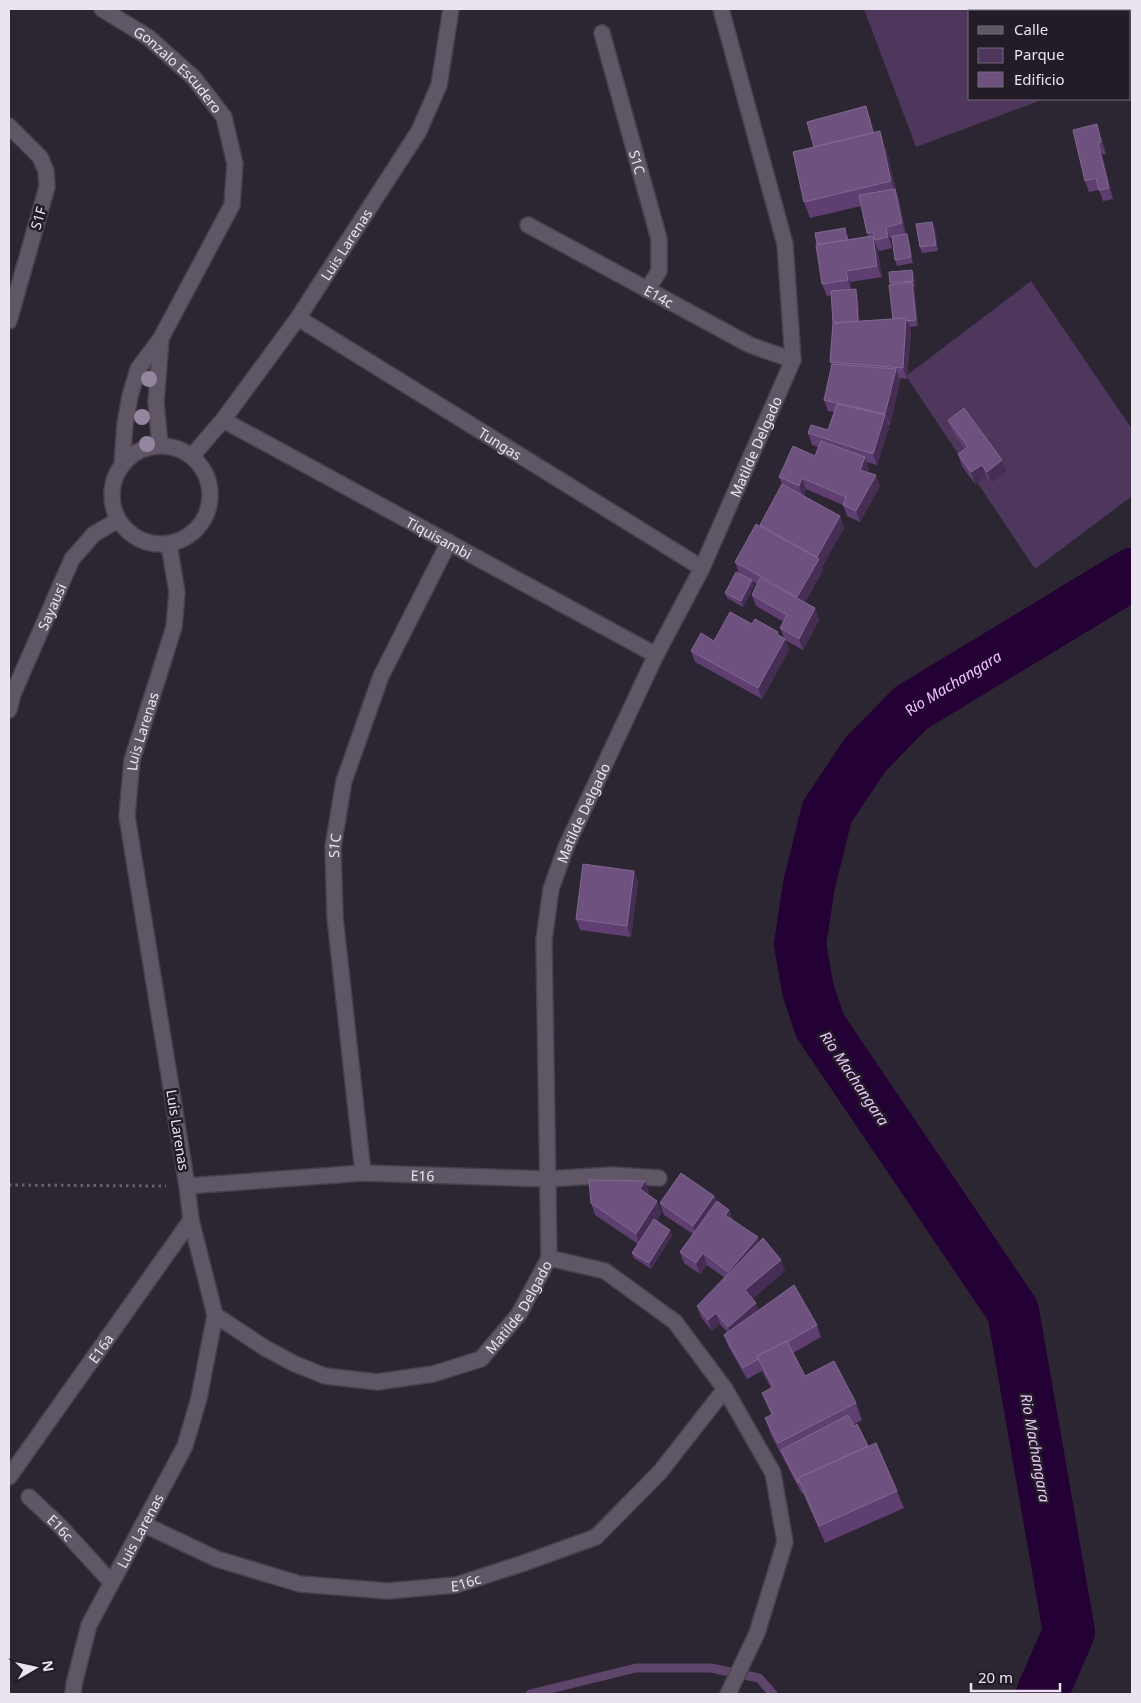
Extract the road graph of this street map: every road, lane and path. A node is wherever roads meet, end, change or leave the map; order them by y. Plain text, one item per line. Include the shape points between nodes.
1 (102, 9) edge
2 (452, 9) edge
3 (721, 9) edge
4 (602, 33) dead end
5 (9, 126) edge
6 (528, 225) dead end
7 (647, 290) junction
8 (298, 318) junction
9 (9, 321) edge
10 (161, 338) junction
11 (793, 360) junction
12 (223, 420) junction
13 (160, 445) junction
14 (192, 456) junction
15 (122, 464) junction
16 (118, 520) junction
17 (448, 542) junction
18 (169, 545) junction
19 (702, 568) junction
20 (656, 655) junction
21 (9, 710) edge
22 (363, 1172) junction
23 (658, 1178) dead end
24 (547, 1179) junction
25 (9, 1186) edge
26 (188, 1186) junction
27 (191, 1220) junction
28 (549, 1258) junction
29 (215, 1315) junction
30 (725, 1389) junction
31 (9, 1477) edge
32 (29, 1497) dead end
33 (143, 1524) junction
34 (111, 1582) junction
35 (729, 1693) edge
36 (73, 1694) edge

1 - 10 street, Gonzalo Escudero via 148,36 194,78 224,117 235,164 232,205
2 - 8 street, Luis Larenas via 438,85 419,131
3 - 11 street, Matilde Delgado via 785,244
4 - 7 street, S1C via 658,239 659,272
5 - 9 street, S1F via 40,157 46,171 47,187
6 - 7 street, E14c
7 - 11 street, E14c via 750,345
8 - 12 street, Luis Larenas
8 - 19 street, Tungas
10 - 13 street, Gonzalo Escudero via 156,402
10 - 15 street, Gonzalo Escudero via 138,369 125,424
11 - 19 street, Matilde Delgado
12 - 14 street, Luis Larenas
12 - 17 street, Tiquisambi
13 - 14 street via 177,448
13 - 15 street via 146,447
14 - 18 street via 203,468 210,484 207,516 198,530 185,540
15 - 16 street via 114,482 112,501
16 - 18 street via 131,535 150,544
16 - 21 street, Sayausi via 94,534 72,559
17 - 20 street, Tiquisambi
17 - 22 street, S1C via 381,676 344,781 333,847 335,917
18 - 26 street, Luis Larenas via 177,592 174,627 132,760 127,816
19 - 20 street, Matilde Delgado
20 - 24 street, Matilde Delgado via 566,847 551,889 544,940
22 - 24 street, E16
22 - 26 street, E16
23 - 24 street, E16 via 612,1175
24 - 28 street, Matilde Delgado
25 - 26 path
26 - 27 street, Luis Larenas
27 - 29 street, Luis Larenas
27 - 31 street, E16a
28 - 29 street, Matilde Delgado via 519,1314 481,1359 433,1374 377,1382 325,1376 265,1348
28 - 30 street via 605,1272 675,1322
29 - 33 street, Luis Larenas via 199,1398 185,1446
30 - 33 street, E16c via 660,1472 596,1537 456,1585 388,1591 300,1584 217,1559
30 - 35 street via 773,1473 785,1542 757,1632
32 - 34 street, E16c
33 - 34 street, Luis Larenas
34 - 36 street, Luis Larenas via 89,1625

